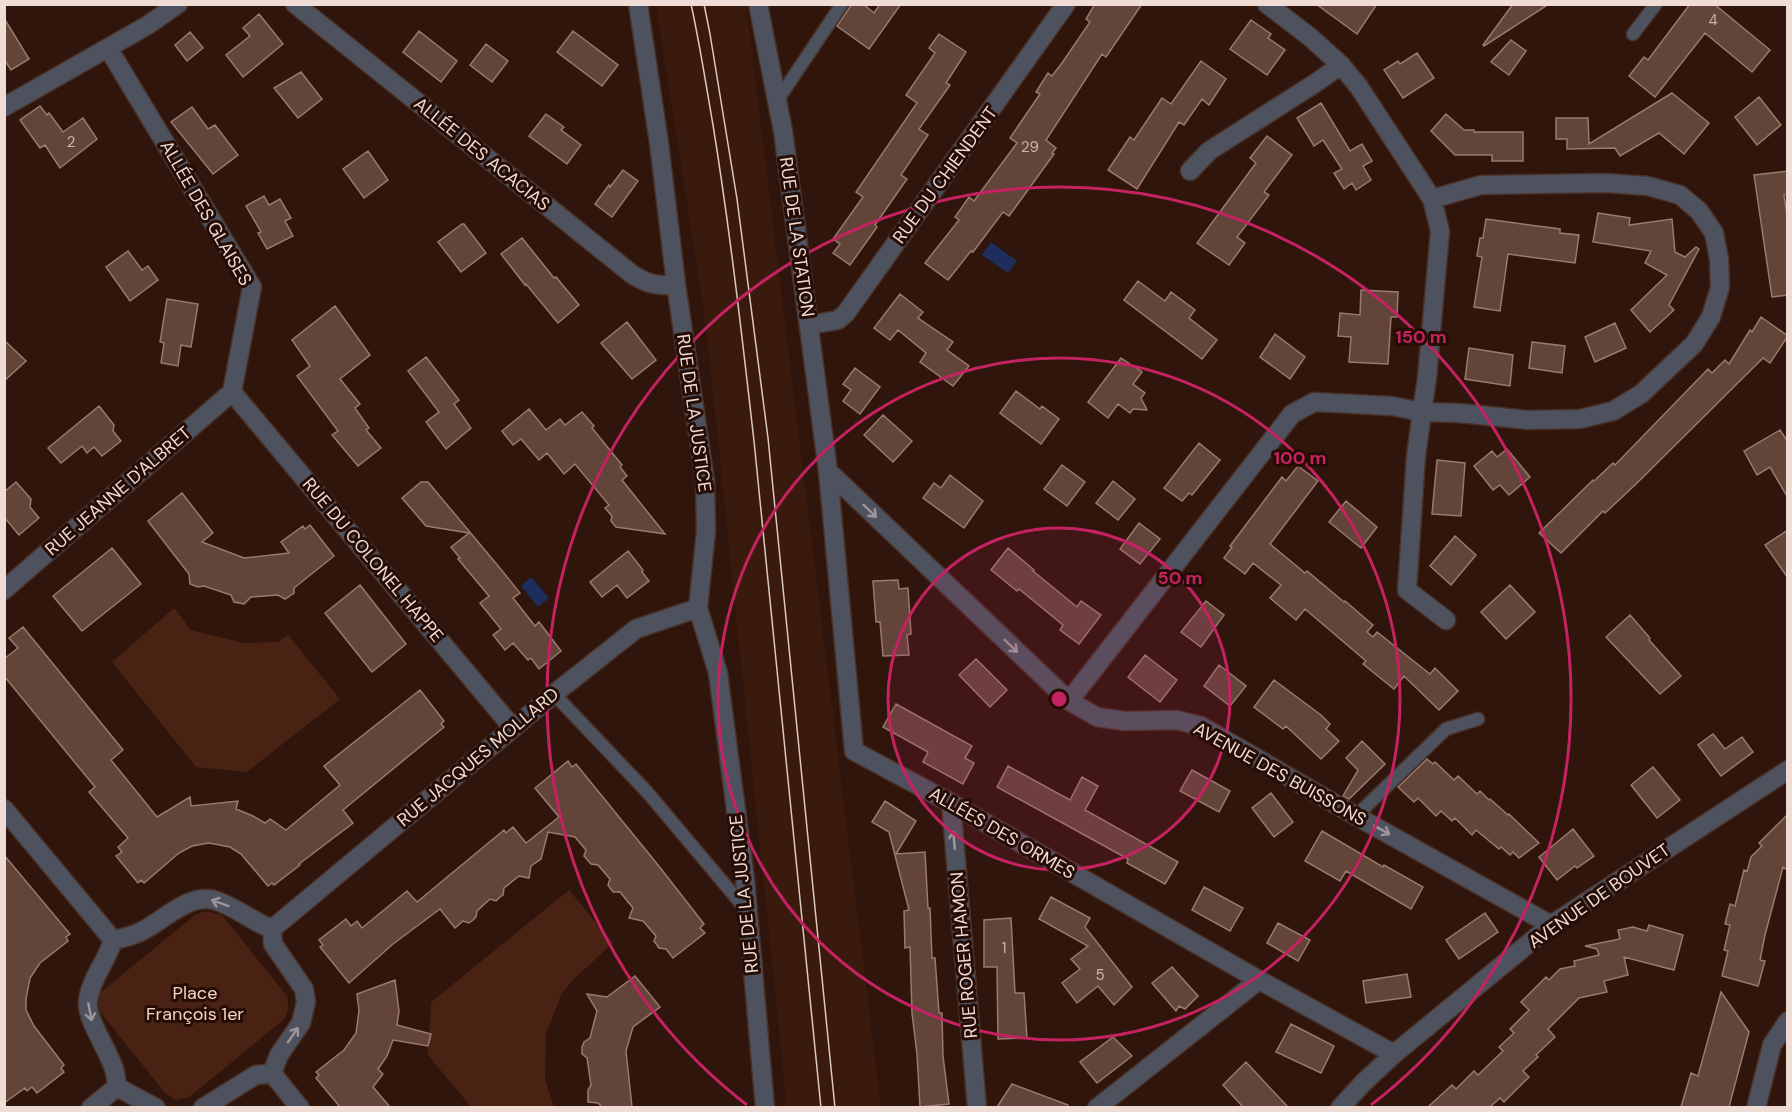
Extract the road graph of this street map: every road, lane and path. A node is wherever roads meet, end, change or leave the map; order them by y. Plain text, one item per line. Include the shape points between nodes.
1 (178, 4) edge
2 (295, 4) edge
3 (638, 4) edge
4 (758, 4) edge
5 (842, 4) edge
6 (1066, 4) edge
7 (1267, 4) edge
8 (1656, 4) edge
9 (1632, 34) dead end
10 (108, 48) junction
11 (1341, 65) junction
12 (777, 101) junction
13 (4, 107) edge
14 (1190, 171) dead end
15 (1432, 199) junction
16 (676, 284) junction
17 (809, 325) junction
18 (232, 392) junction
19 (1422, 412) junction
20 (828, 471) junction
21 (4, 590) edge
22 (698, 608) junction
23 (1446, 620) dead end
24 (554, 694) junction
25 (1069, 701) junction
26 (1478, 719) dead end
27 (513, 728) junction
28 (1788, 770) edge
29 (951, 803) junction
30 (4, 809) edge
31 (1356, 816) junction
32 (748, 912) junction
33 (1551, 925) junction
34 (272, 929) junction
35 (114, 940) junction
36 (1259, 980) junction
37 (1788, 1021) edge
38 (1394, 1054) junction
39 (272, 1073) junction
40 (117, 1087) junction
41 (91, 1107) edge
42 (156, 1107) edge
43 (203, 1107) edge
44 (300, 1107) edge
45 (765, 1107) edge
46 (977, 1107) edge
47 (1096, 1107) edge
48 (1340, 1107) edge
49 (1756, 1107) edge

1 - 10 street
2 - 16 street, ALLÉE DES ACACIAS via 633,275 658,286
3 - 16 street, RUE DE LA JUSTICE via 660,143
4 - 12 street, RUE DE LA STATION
5 - 12 lane
6 - 17 street, RUE DU CHIENDENT via 846,313 838,320
7 - 11 street
8 - 9 lane
10 - 13 street
10 - 18 street, ALLÉE DES GLAISES via 252,287
11 - 14 street via 1209,151
11 - 15 street
12 - 17 street, RUE DE LA STATION
15 - 19 street via 1440,231
15 - 19 street via 1481,185 1606,183 1648,186 1680,195 1699,211 1714,233 1720,287 1711,317 1694,344 1641,394 1613,411 1580,419 1528,420
16 - 22 street, RUE DE LA JUSTICE via 705,481 706,531
17 - 20 street, RUE DE LA STATION
18 - 21 street, RUE JEANNE D'ALBRET
18 - 27 street, RUE DU COLONEL HAPPE
19 - 23 street via 1407,590
19 - 25 street via 1392,406 1314,402 1292,414
20 -> 25 street, AVENUE DES BUISSONS
20 - 29 street, ALLÉES DES ORMES via 854,752
22 - 24 street, RUE JACQUES MOLLARD via 636,629
22 - 32 street, RUE DE LA JUSTICE via 718,673
24 - 27 street, RUE JACQUES MOLLARD
24 - 32 lane via 648,793
25 - 31 street, AVENUE DES BUISSONS via 1097,717 1176,720 1201,726
26 - 31 lane via 1446,729
27 - 34 street, RUE JACQUES MOLLARD
28 - 33 street, AVENUE DE BOUVET
29 - 36 street, ALLÉES DES ORMES
46 -> 29 street, RUE ROGER HAMON
30 - 35 street
31 -> 33 street, AVENUE DES BUISSONS
32 - 45 street, RUE DE LA JUSTICE
33 - 38 street, AVENUE DE BOUVET
34 -> 35 street via 222,903 203,898 144,931
39 -> 34 street via 301,1023 306,1002 304,989 273,944
35 -> 40 street via 99,969 88,1010 114,1068
36 - 38 street, ALLÉES DES ORMES
36 - 47 street
37 - 49 street via 1772,1045
38 - 48 street, AVENUE DE BOUVET
39 - 43 street via 256,1075
39 - 44 street
40 - 41 street
40 - 42 street

